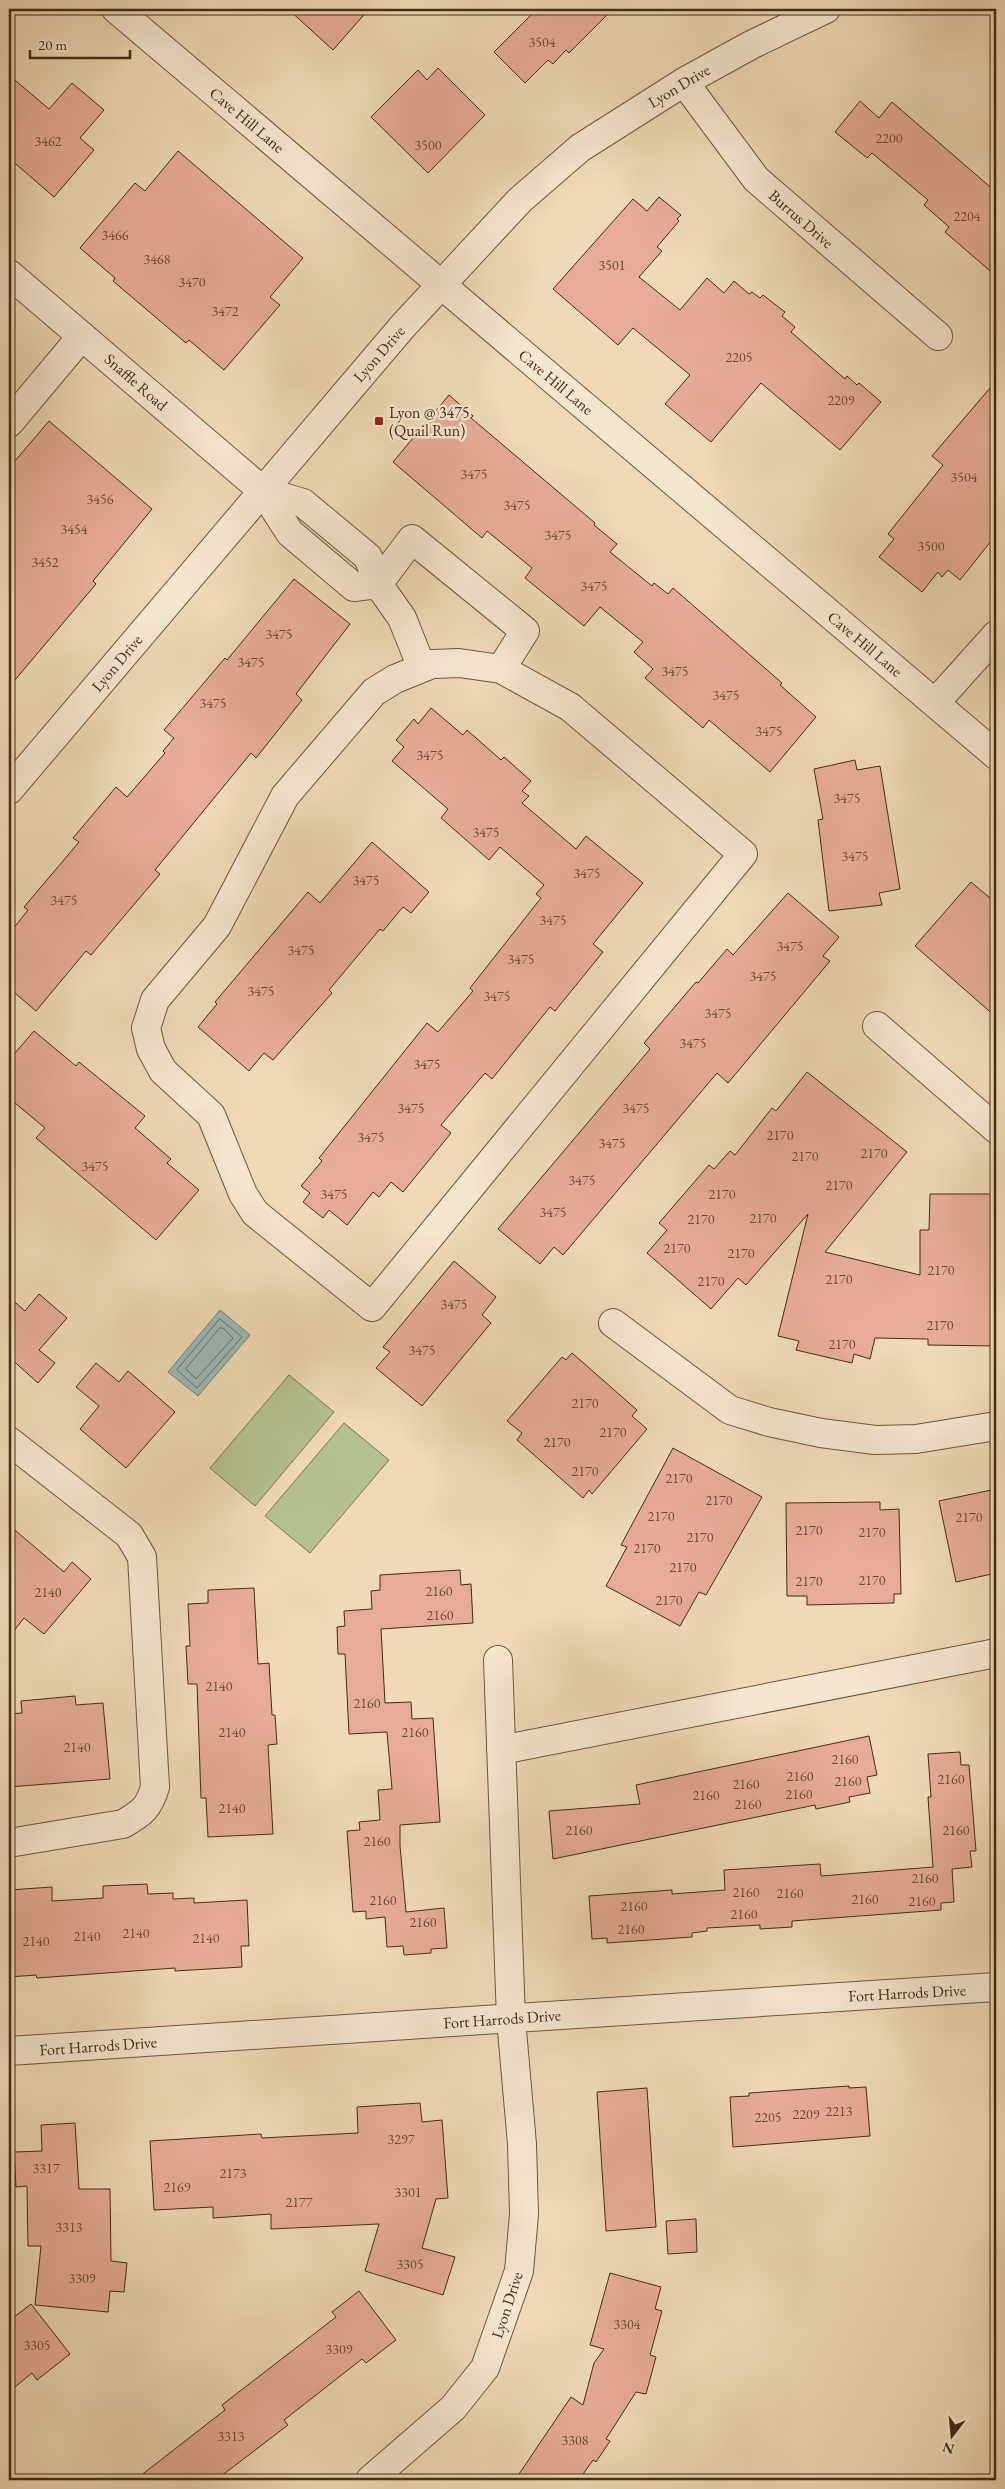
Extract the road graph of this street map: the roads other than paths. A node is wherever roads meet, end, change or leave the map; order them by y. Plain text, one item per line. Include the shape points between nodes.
1 (116, 9) edge
2 (826, 9) edge
3 (684, 82) junction
4 (9, 274) edge
5 (441, 285) junction
6 (82, 336) junction
7 (938, 336) dead end
8 (9, 423) edge
9 (263, 491) junction
10 (378, 584) junction
11 (996, 634) edge
12 (422, 668) junction
13 (501, 669) junction
14 (935, 703) junction
15 (996, 755) edge
16 (9, 790) edge
17 (877, 1026) dead end
18 (996, 1129) edge
19 (613, 1323) dead end
20 (996, 1426) edge
21 (9, 1441) edge
22 (996, 1653) edge
23 (498, 1660) dead end
24 (501, 1750) junction
25 (9, 1842) edge
26 (996, 1987) edge
27 (511, 2019) junction
28 (9, 2051) edge
29 (370, 2480) edge

1 - 5 street, Cave Hill Lane
2 - 3 street, Lyon Drive
3 - 5 street, Lyon Drive via 580,148 520,200
3 - 7 street, Burrus Drive via 756,179
4 - 6 street, Snaffle Road
5 - 9 street, Lyon Drive
5 - 14 street, Cave Hill Lane
6 - 8 street
6 - 9 street, Snaffle Road
9 - 10 street, Snaffle Road via 290,534 354,587
9 - 16 street, Lyon Drive
10 - 12 street via 402,618
10 - 13 street via 412,539 525,631
11 - 14 street
12 - 13 street via 432,664 460,663
12 - 13 street via 374,692 285,796 217,926 155,1000 146,1028 151,1049 163,1070 212,1115 242,1194 254,1212 372,1307 743,854 570,707
14 - 15 street, Cave Hill Lane
17 - 18 street
19 - 20 street via 730,1410 769,1422 875,1440 916,1438
21 - 25 street via 129,1536 142,1557 155,1787 150,1803 138,1816 123,1824
22 - 24 street
23 - 24 street, Lyon Drive
24 - 27 street, Lyon Drive
26 - 27 street, Fort Harrods Drive
27 - 28 street, Fort Harrods Drive
27 - 29 street, Lyon Drive via 524,2204 519,2271 485,2368 453,2408

